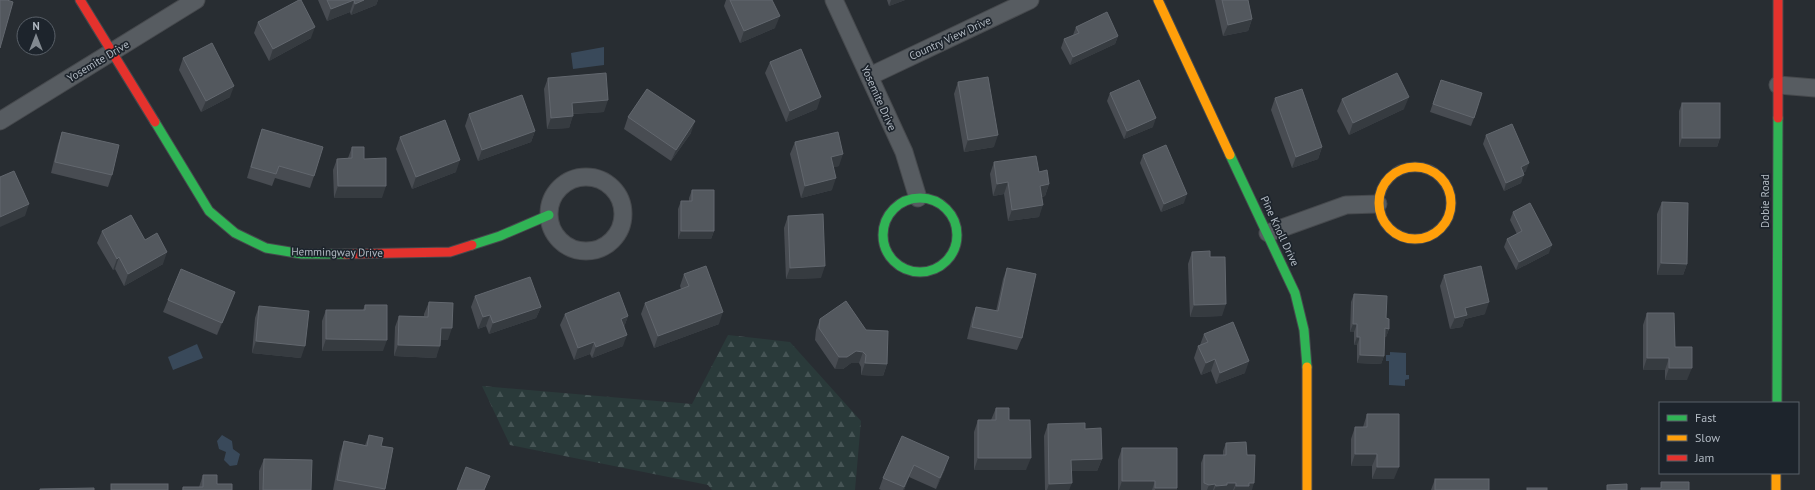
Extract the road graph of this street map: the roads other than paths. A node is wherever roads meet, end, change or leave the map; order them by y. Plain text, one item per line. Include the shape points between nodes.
1 (80, 0) edge
2 (196, 0) edge
3 (834, 0) edge
4 (1030, 0) edge
5 (1158, 0) edge
6 (1778, 0) edge
7 (113, 52) junction
8 (870, 76) junction
9 (1778, 85) junction
10 (1815, 88) edge
11 (0, 121) edge
12 (918, 198) junction
13 (1378, 204) junction
14 (549, 215) junction
15 (1268, 233) junction
16 (1776, 402) edge
17 (1776, 474) edge
18 (1307, 490) edge
19 (1776, 490) edge

1 - 7 street, Hemmingway Drive
2 - 7 street, Yosemite Drive
3 - 8 street, Yosemite Drive
4 - 8 street, Country View Drive
5 - 15 street, Pine Knoll Drive
6 - 9 street, Dobie Road
7 - 11 street, Yosemite Drive
7 - 14 street, Hemmingway Drive via 209,211 235,233 266,248 302,254 450,252 500,236
8 - 12 street, Yosemite Drive via 904,152
9 - 10 street
9 - 16 street, Dobie Road
12 - 12 street via 909,200 893,210 887,218 883,237 885,247 896,263 922,272 941,266 948,260 955,247 958,233 956,223 945,208 928,199
13 - 13 street via 1387,227 1398,235 1410,239 1434,234 1444,225 1450,214 1451,201 1444,180 1425,167 1413,166 1402,168 1384,182
13 - 15 street via 1346,205
14 - 14 street via 558,238 578,250 590,251 602,248 618,234 623,220 623,208 612,186 602,179 589,176 565,183 556,191 550,203
15 - 18 street, Pine Knoll Drive via 1295,293 1304,330 1307,371
17 - 19 street

